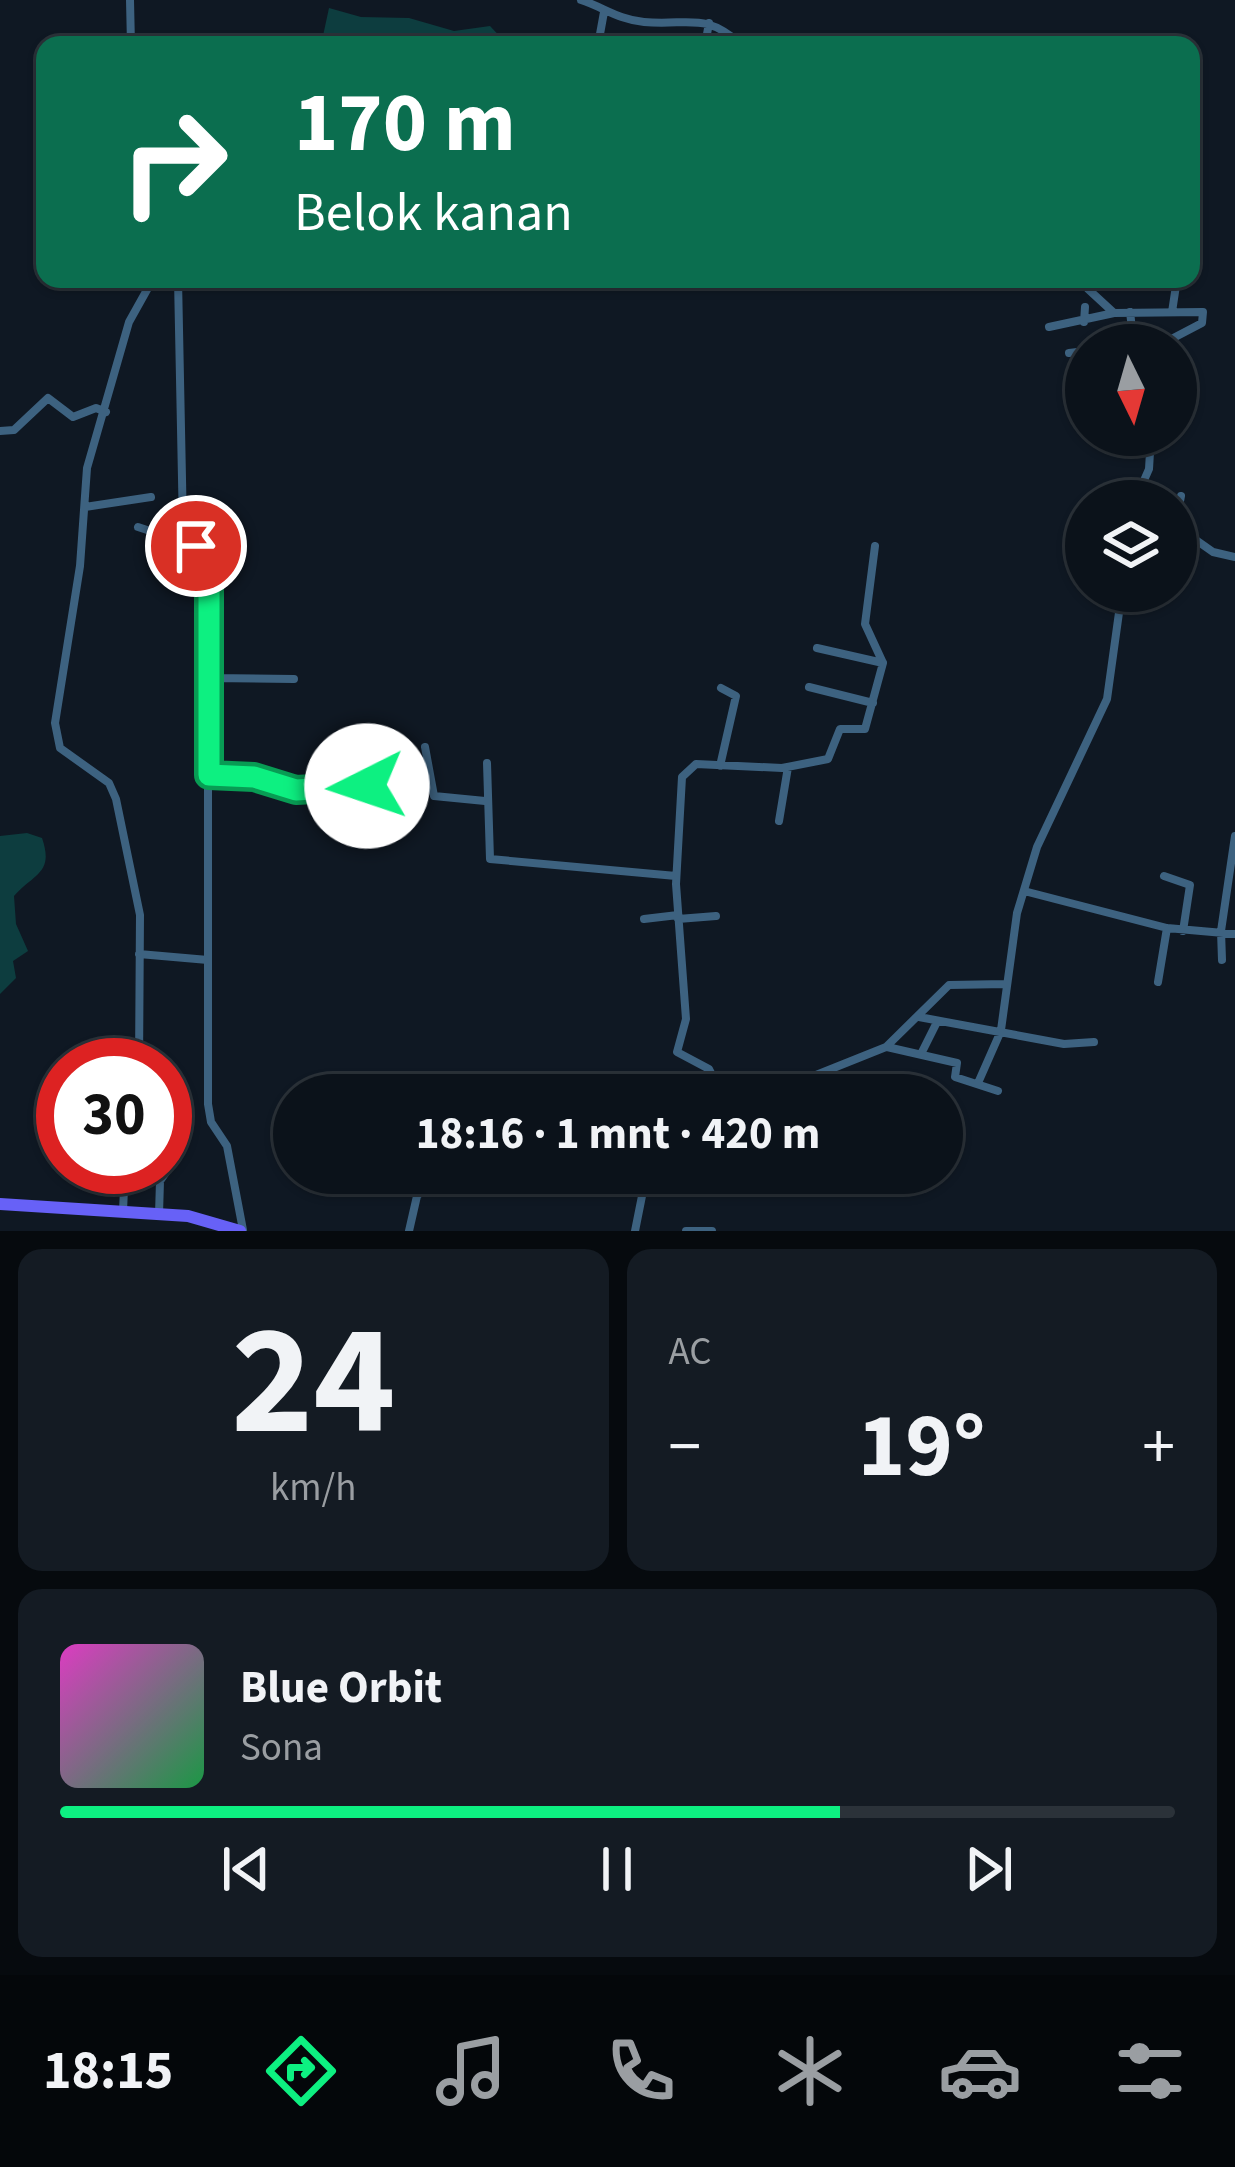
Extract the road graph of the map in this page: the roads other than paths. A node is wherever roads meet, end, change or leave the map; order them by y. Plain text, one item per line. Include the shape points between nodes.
1 (130, 0) edge
2 (587, 1) edge
3 (604, 12) junction
4 (709, 22) junction
5 (131, 36) edge
6 (600, 36) edge
7 (707, 36) edge
8 (729, 36) edge
9 (148, 288) edge
10 (178, 288) edge
11 (1087, 288) edge
12 (1176, 288) edge
13 (1085, 307) dead end
14 (1130, 312) junction
15 (1172, 312) junction
16 (1114, 313) junction
17 (1084, 322) junction
18 (1131, 324) edge
19 (1197, 324) edge
20 (1049, 326) dead end
21 (106, 412) junction
22 (0, 431) edge
23 (151, 497) dead end
24 (85, 507) junction
25 (138, 527) dead end
26 (223, 539) dead end
27 (1197, 540) edge
28 (186, 543) junction
29 (875, 546) dead end
30 (208, 550) junction
31 (1235, 556) edge
32 (209, 598) junction
33 (1119, 612) edge
34 (817, 648) dead end
35 (883, 663) junction
36 (209, 678) junction
37 (294, 679) dead end
38 (809, 687) dead end
39 (721, 688) dead end
40 (873, 703) junction
41 (425, 747) dead end
42 (365, 751) dead end
43 (487, 763) dead end
44 (720, 766) junction
45 (788, 767) junction
46 (209, 775) junction
47 (429, 783) junction
48 (376, 786) junction
49 (485, 801) junction
50 (778, 821) dead end
51 (1235, 836) edge
52 (676, 876) junction
53 (1164, 876) dead end
54 (1024, 891) junction
55 (716, 916) dead end
56 (678, 917) junction
57 (644, 919) dead end
58 (1167, 928) junction
59 (1183, 931) junction
60 (1221, 931) junction
61 (1235, 934) edge
62 (139, 954) junction
63 (208, 960) junction
64 (1222, 960) dead end
65 (1158, 982) dead end
66 (1006, 984) junction
67 (918, 1017) junction
68 (937, 1022) junction
69 (1000, 1032) junction
70 (139, 1038) edge
71 (1094, 1042) dead end
72 (886, 1047) junction
73 (921, 1054) junction
74 (712, 1074) edge
75 (818, 1074) edge
76 (978, 1083) junction
77 (998, 1091) dead end
78 (123, 1194) edge
79 (160, 1194) edge
80 (418, 1194) edge
81 (643, 1194) edge
82 (0, 1204) edge
83 (122, 1211) junction
84 (159, 1214) junction
85 (241, 1231) edge
86 (409, 1231) edge
87 (635, 1231) edge
88 (686, 1231) edge
89 (712, 1231) edge

1 - 5 street
2 - 3 street
3 - 4 street via 645,22
3 - 6 street
4 - 7 street
4 - 8 street
9 - 21 street via 129,322
10 - 28 street
11 - 16 street
12 - 15 street
13 - 17 street
14 - 15 street
14 - 16 street
14 - 18 street
15 - 19 street via 1199,310 1204,320
16 - 17 street
17 - 20 street
21 - 22 street via 73,417 49,398 14,430
21 - 24 street via 86,468
23 - 24 street
24 - 62 street via 55,733 64,752 113,789 140,908
25 - 28 street
26 - 30 street
27 - 31 street
28 - 30 street
28 - 32 street via 186,586
29 - 35 street via 865,624
30 - 32 street
32 - 36 street
33 - 54 street via 1107,699 1036,847
34 - 35 street
35 - 40 street
36 - 37 street
36 - 46 street
38 - 40 street
39 - 44 street via 736,696
40 - 45 street via 865,729 838,731 831,758
41 - 47 street
42 - 48 street
43 - 49 street
44 - 45 street
44 - 52 street via 683,772
45 - 50 street
46 - 48 street via 296,790
46 - 63 street
47 - 48 street
47 - 49 street via 440,800
49 - 52 street via 486,850 494,861
51 - 60 street
52 - 56 street
53 - 59 street via 1190,885
54 - 58 street
54 - 66 street
55 - 56 street
56 - 57 street
56 - 74 street via 686,1013 677,1052
58 - 59 street
58 - 65 street
59 - 60 street
60 - 61 street
60 - 64 street
62 - 63 street
62 - 70 street
63 - 85 street via 209,1118 226,1142
66 - 67 street via 954,983
66 - 69 street
67 - 68 street
67 - 72 street
68 - 69 street
68 - 73 street
69 - 71 street
69 - 76 street
72 - 73 street
72 - 75 street
73 - 76 street via 957,1063 955,1077
76 - 77 street
78 - 83 street
79 - 84 street
80 - 86 street
81 - 87 street
82 - 83 main road
83 - 84 main road
84 - 85 main road
88 - 89 street

